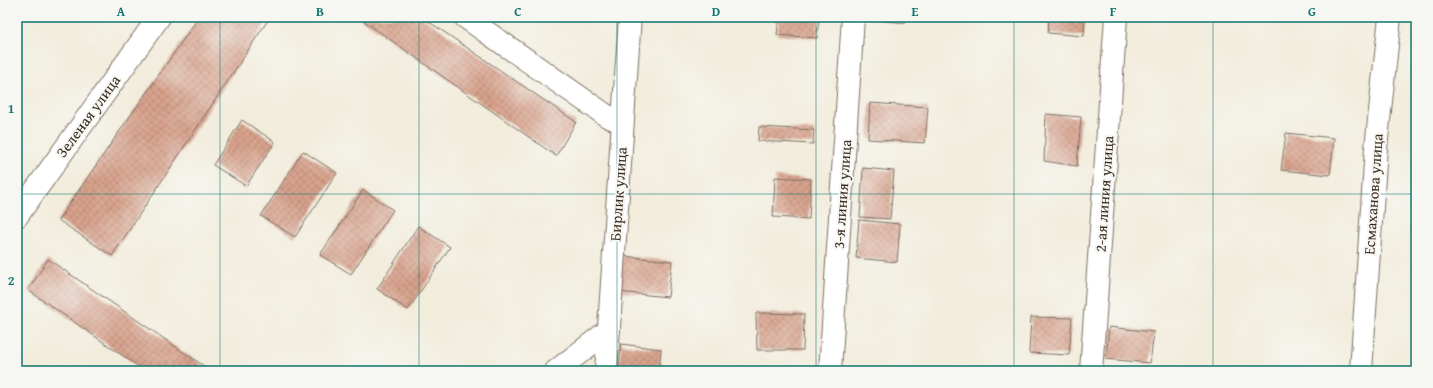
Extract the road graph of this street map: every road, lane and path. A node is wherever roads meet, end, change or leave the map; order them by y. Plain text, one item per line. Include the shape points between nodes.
1 (159, 17) edge
2 (465, 17) edge
3 (630, 17) edge
4 (853, 17) edge
5 (1116, 17) edge
6 (1390, 17) edge
7 (622, 122) junction
8 (17, 216) edge
9 (609, 330) junction
10 (556, 371) edge
11 (606, 371) edge
12 (830, 371) edge
13 (1091, 371) edge
14 (1361, 371) edge

1 - 8 street, Зеленая улица
2 - 7 street via 607,116
3 - 7 street, Бирлик улица
4 - 12 street, 3-я линия улица
5 - 13 street, 2-ая линия улица
6 - 14 street, Есмаханова улица via 1376,148
7 - 9 street, Бирлик улица
9 - 10 street
9 - 11 street, Бирлик улица

